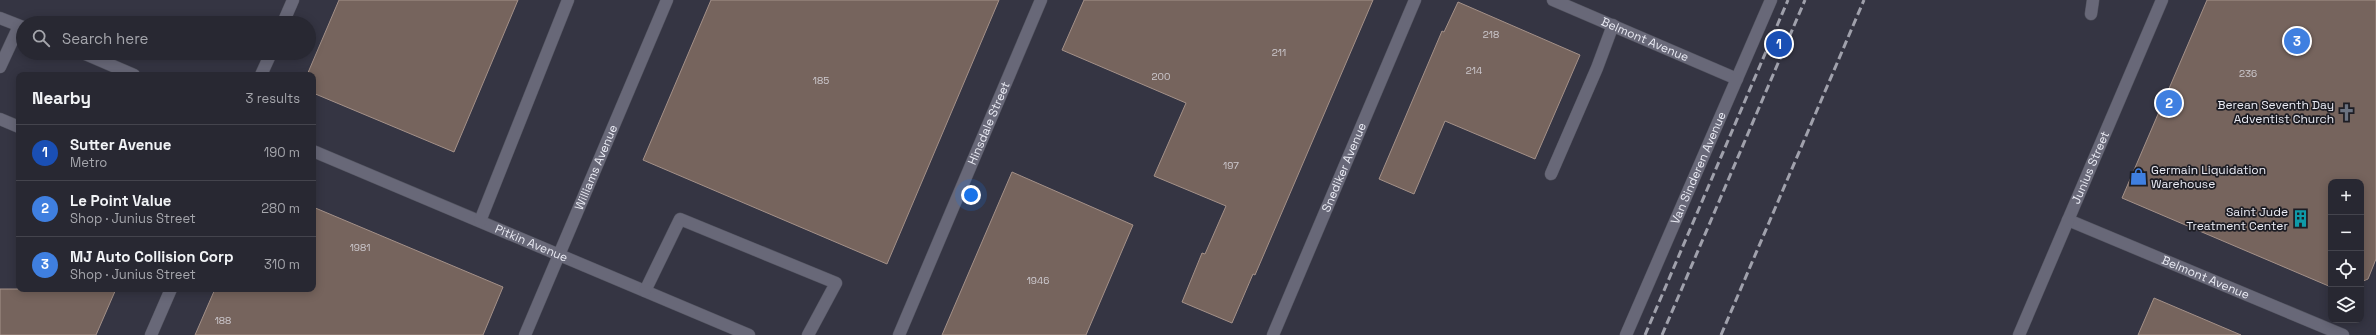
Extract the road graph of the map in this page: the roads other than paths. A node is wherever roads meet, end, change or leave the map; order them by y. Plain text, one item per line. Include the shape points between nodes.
1 (293, 0) edge
2 (568, 0) edge
3 (667, 0) edge
4 (1041, 0) edge
5 (1415, 0) edge
6 (1553, 0) edge
7 (1770, 0) edge
8 (2093, 0) edge
9 (2162, 0) edge
10 (2091, 14) dead end
11 (286, 16) edge
12 (0, 18) edge
13 (16, 25) edge
14 (1613, 25) junction
15 (16, 37) edge
16 (93, 60) edge
17 (267, 60) edge
18 (0, 67) edge
19 (106, 69) edge
20 (120, 72) edge
21 (262, 72) edge
22 (1737, 79) junction
23 (0, 119) edge
24 (16, 126) edge
25 (316, 152) edge
26 (1551, 174) dead end
27 (2068, 220) junction
28 (480, 221) junction
29 (559, 254) junction
30 (645, 291) junction
31 (170, 292) edge
32 (151, 335) edge
33 (525, 335) edge
34 (749, 335) edge
35 (808, 335) edge
36 (899, 335) edge
37 (1273, 335) edge
38 (1626, 335) edge
39 (2020, 335) edge
40 (2343, 335) edge

1 - 11 street
2 - 28 street
3 - 29 street, Williams Avenue
4 - 36 street, Hinsdale Street
5 - 37 street, Snediker Avenue
6 - 14 street, Belmont Avenue
7 - 22 street, Van Sinderen Avenue
8 - 10 street
9 - 27 street, Junius Street
12 - 13 street
14 - 22 street, Belmont Avenue
14 - 26 street
15 - 18 street
16 - 19 street
17 - 21 street
19 - 20 street
22 - 38 street, Van Sinderen Avenue
23 - 24 street
25 - 28 street, Pitkin Avenue
27 - 39 street, Junius Street
27 - 40 street, Belmont Avenue
28 - 29 street, Pitkin Avenue
29 - 30 street, Pitkin Avenue
29 - 33 street, Williams Avenue
30 - 34 street, Pitkin Avenue
30 - 35 street via 680,219 836,283
31 - 32 street

